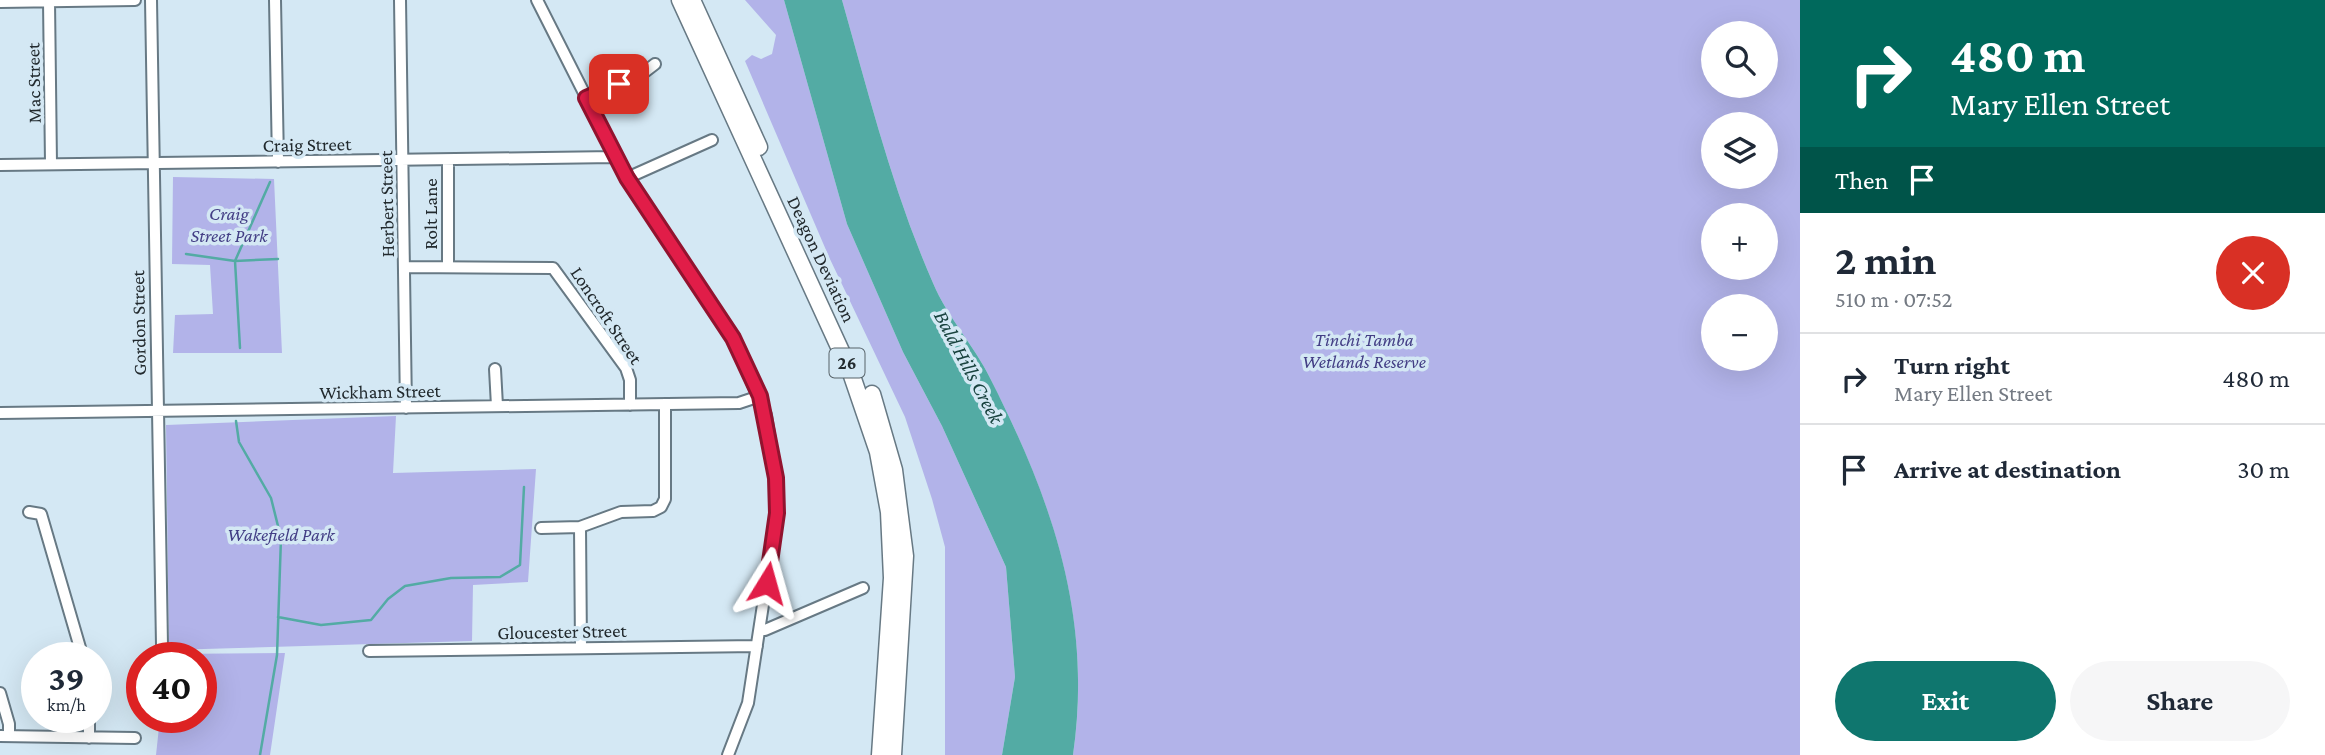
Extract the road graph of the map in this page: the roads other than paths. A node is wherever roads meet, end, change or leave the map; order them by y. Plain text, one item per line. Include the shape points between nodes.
1 (135, 0) edge
2 (151, 0) edge
3 (275, 0) edge
4 (400, 0) edge
5 (537, 0) edge
6 (680, 0) edge
7 (692, 0) edge
8 (49, 1) edge
9 (0, 2) edge
10 (655, 64) dead end
11 (586, 98) junction
12 (712, 140) dead end
13 (615, 157) junction
14 (403, 160) junction
15 (448, 161) junction
16 (278, 162) junction
17 (153, 163) junction
18 (51, 164) junction
19 (0, 165) edge
20 (627, 178) junction
21 (405, 267) junction
22 (448, 267) junction
23 (495, 369) dead end
24 (760, 396) junction
25 (665, 404) junction
26 (630, 405) junction
27 (496, 406) junction
28 (406, 408) junction
29 (156, 411) junction
30 (0, 413) edge
31 (29, 512) dead end
32 (580, 527) junction
33 (541, 528) dead end
34 (863, 588) dead end
35 (760, 629) junction
36 (78, 642) edge
37 (162, 642) edge
38 (757, 646) junction
39 (581, 648) junction
40 (369, 651) dead end
41 (0, 693) edge
42 (89, 733) edge
43 (4, 736) edge
44 (89, 737) junction
45 (135, 738) dead end
46 (728, 755) edge
47 (880, 755) edge
48 (893, 755) edge

1 - 8 street
2 - 17 street, Gordon Street
3 - 16 street
4 - 14 street, Herbert Street
5 - 11 street
6 - 47 highway, Deagon Deviation / 26 via 852,373 878,452 889,512 892,578
7 - 48 highway, Deagon Deviation / 26 via 860,366 887,442 905,555
8 - 9 street
8 - 18 street, Mac Street
10 - 11 street
11 - 13 street
12 - 20 street
13 - 15 street, Craig Street
13 - 20 street
14 - 15 street, Craig Street
14 - 16 street, Craig Street
14 - 21 street, Herbert Street
15 - 22 street, Rolt Lane
16 - 17 street, Craig Street
17 - 18 street, Craig Street
17 - 29 street, Gordon Street
18 - 19 street, Craig Street
20 - 24 street via 722,320
21 - 22 street, Loncroft Street
21 - 28 street, Herbert Street
22 - 26 street, Loncroft Street via 553,268 626,368
23 - 27 street
24 - 25 street, Wickham Street via 739,403
24 - 35 street via 777,501
25 - 26 street, Wickham Street
25 - 32 street via 664,510 621,512
26 - 27 street, Wickham Street
27 - 28 street, Wickham Street
28 - 29 street, Wickham Street
29 - 30 street, Wickham Street
29 - 37 street, Gordon Street
31 - 36 street via 41,514
32 - 33 street
32 - 39 street
34 - 35 street
35 - 38 street
38 - 39 street, Gloucester Street
38 - 46 street via 745,715
39 - 40 street, Gloucester Street
41 - 43 street via 9,724
42 - 44 street
43 - 44 street
44 - 45 street

